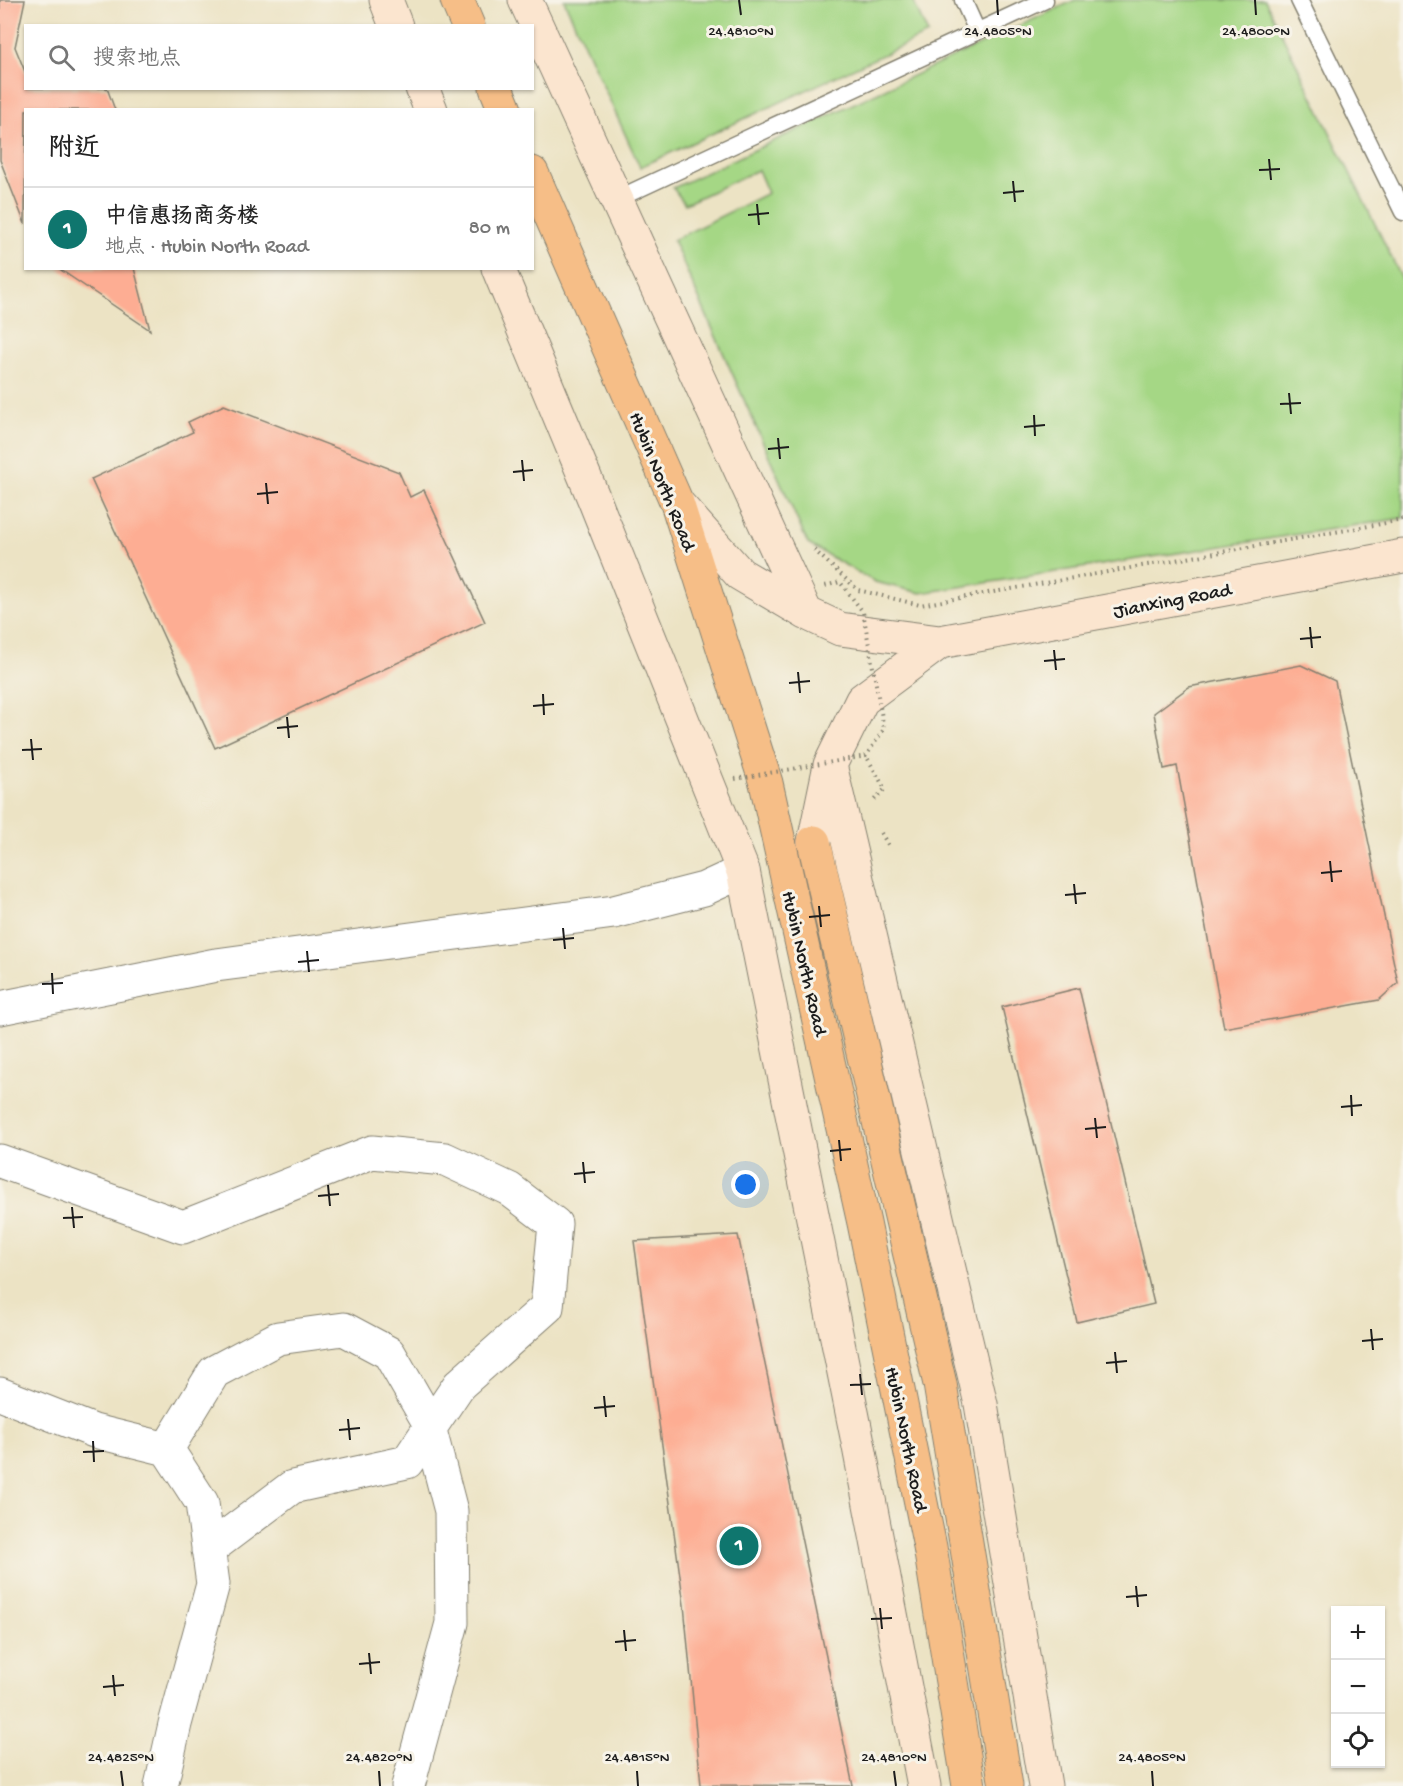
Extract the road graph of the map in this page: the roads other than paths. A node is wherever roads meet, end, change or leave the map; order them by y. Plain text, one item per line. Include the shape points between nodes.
1 (386, 0) edge
2 (457, 0) edge
3 (525, 0) edge
4 (963, 0) edge
5 (1045, 0) edge
6 (1299, 0) edge
7 (395, 24) edge
8 (467, 24) edge
9 (977, 32) junction
10 (423, 90) edge
11 (497, 90) edge
12 (430, 108) edge
13 (504, 108) edge
14 (534, 178) edge
15 (617, 199) junction
16 (1403, 212) edge
17 (499, 270) edge
18 (677, 503) junction
19 (1403, 556) edge
20 (813, 600) junction
21 (940, 642) junction
22 (830, 765) junction
23 (814, 842) joint
24 (743, 871) junction
25 (0, 1008) edge
26 (0, 1161) edge
27 (0, 1394) edge
28 (429, 1430) junction
29 (167, 1449) junction
30 (208, 1550) junction
31 (161, 1786) edge
32 (408, 1786) edge
33 (924, 1786) edge
34 (969, 1786) edge
35 (1006, 1786) edge
36 (1045, 1786) edge

1 - 7 street
2 - 8 main road
3 - 15 street
4 - 9 lane
5 - 9 lane
6 - 16 lane
9 - 15 lane
10 - 12 street
11 - 13 main road
14 - 18 main road, Hubin North Road
15 - 20 street
17 - 24 street
18 - 20 street, Jianxing Road via 740,574
18 - 34 main road, Hubin North Road via 766,783 864,1223 930,1547
19 - 21 street, Jianxing Road
20 - 21 street, Jianxing Road via 840,629
21 - 22 street, Jianxing Road via 862,700
22 - 23 street, Jianxing Road
22 - 36 street via 981,1404
23 - 35 main road, Hubin North Road via 940,1384
24 - 25 street via 704,889 614,912 216,965
24 - 33 street
26 - 28 street via 183,1227 372,1152 445,1159 509,1189 555,1224 547,1307 459,1385
27 - 29 street via 94,1431
28 - 29 street via 427,1419 389,1353 345,1329 278,1338 214,1372
28 - 30 street via 407,1462 292,1487
28 - 32 street via 451,1511 452,1623
29 - 30 street via 202,1503
30 - 31 street via 213,1584

